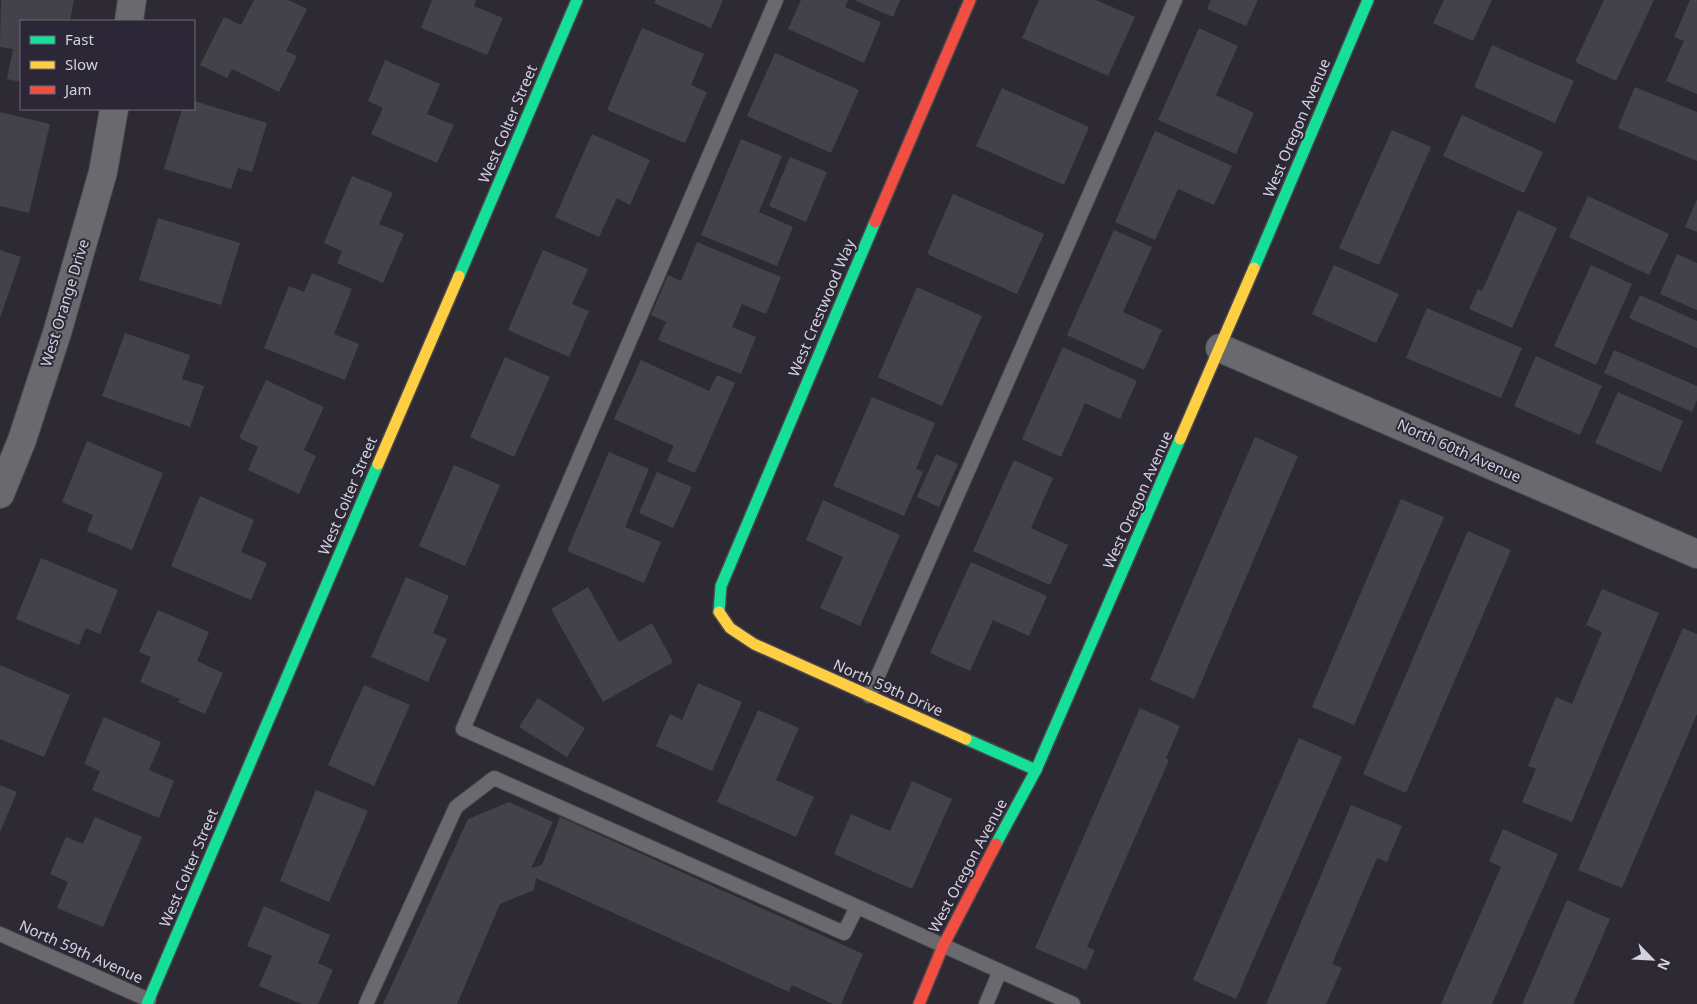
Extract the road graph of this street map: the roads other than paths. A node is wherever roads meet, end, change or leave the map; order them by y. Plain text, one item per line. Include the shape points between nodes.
1 (132, 0) edge
2 (577, 0) edge
3 (776, 0) edge
4 (970, 0) edge
5 (1175, 0) edge
6 (1368, 0) edge
7 (129, 20) edge
8 (114, 110) edge
9 (1220, 348) junction
10 (0, 494) edge
11 (1697, 554) edge
12 (730, 628) joint
13 (869, 696) junction
14 (1036, 770) junction
15 (857, 907) junction
16 (0, 934) edge
17 (943, 946) junction
18 (1000, 972) junction
19 (148, 1002) edge
20 (366, 1004) edge
21 (919, 1004) edge
22 (986, 1004) edge
23 (1073, 1004) edge

1 - 7 street
2 - 19 street, West Colter Street
3 - 15 lane via 463,729
4 - 12 street, West Crestwood Way via 721,586 718,610
5 - 13 lane
6 - 9 street, West Oregon Avenue
8 - 10 street, West Orange Drive via 103,172 57,334 22,440
9 - 11 street, North 60th Avenue
9 - 14 street, West Oregon Avenue
12 - 13 street, North 59th Drive via 754,644
13 - 14 street, North 59th Drive
14 - 17 street, West Oregon Avenue
15 - 17 lane
15 - 20 lane via 844,933 494,778 456,807
16 - 19 lane, North 59th Avenue
17 - 18 lane
17 - 21 street, West Oregon Avenue
18 - 22 lane
18 - 23 lane

